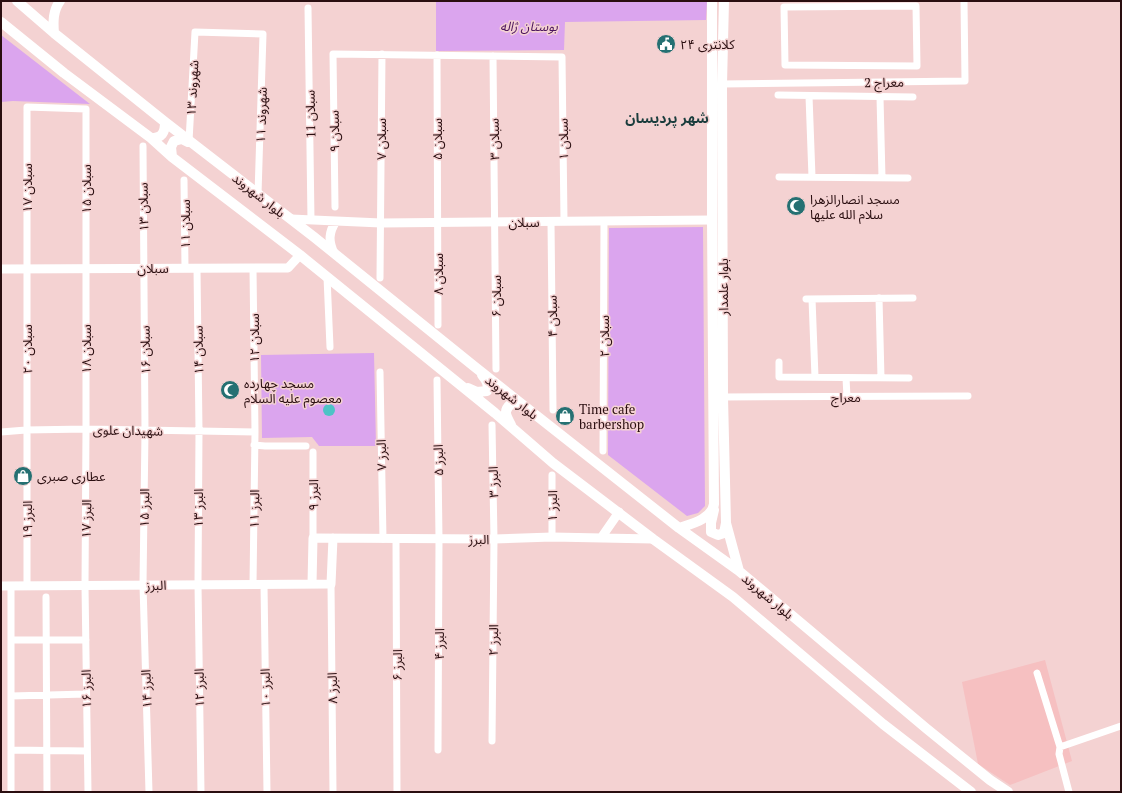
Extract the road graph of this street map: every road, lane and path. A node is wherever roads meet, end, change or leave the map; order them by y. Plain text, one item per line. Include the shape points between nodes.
1 (17, 1) edge
2 (60, 1) edge
3 (712, 1) edge
4 (724, 1) edge
5 (964, 1) edge
6 (850, 4) edge
7 (308, 8) dead end
8 (1, 22) edge
9 (54, 33) junction
10 (194, 34) joint
11 (382, 54) junction
12 (437, 55) junction
13 (494, 56) junction
14 (842, 83) junction
15 (722, 84) junction
16 (778, 96) dead end
17 (809, 96) junction
18 (842, 96) junction
19 (880, 97) junction
20 (913, 97) dead end
21 (86, 109) joint
22 (165, 122) junction
23 (151, 138) junction
24 (190, 142) junction
25 (143, 146) dead end
26 (172, 158) junction
27 (779, 177) dead end
28 (812, 177) junction
29 (882, 178) junction
30 (908, 178) dead end
31 (184, 180) dead end
32 (258, 194) junction
33 (335, 207) dead end
34 (291, 219) junction
35 (723, 219) junction
36 (311, 220) junction
37 (712, 220) junction
38 (336, 221) junction
39 (604, 221) junction
40 (438, 222) junction
41 (495, 222) junction
42 (551, 222) junction
43 (564, 222) junction
44 (380, 223) junction
45 (334, 253) junction
46 (300, 255) junction
47 (144, 268) junction
48 (185, 268) junction
49 (197, 268) junction
50 (253, 268) junction
51 (1, 269) edge
52 (27, 269) junction
53 (86, 269) junction
54 (327, 277) junction
55 (380, 278) dead end
56 (879, 298) junction
57 (913, 298) dead end
58 (438, 325) dead end
59 (330, 346) dead end
60 (779, 362) dead end
61 (475, 367) junction
62 (496, 369) dead end
63 (380, 372) dead end
64 (815, 377) junction
65 (846, 378) junction
66 (881, 378) junction
67 (909, 378) dead end
68 (436, 380) dead end
69 (456, 381) junction
70 (968, 396) dead end
71 (724, 397) junction
72 (847, 397) junction
73 (530, 410) junction
74 (553, 410) dead end
75 (492, 425) dead end
76 (86, 429) junction
77 (26, 430) junction
78 (515, 430) junction
79 (145, 431) junction
80 (199, 431) junction
81 (1, 432) edge
82 (254, 432) junction
83 (254, 445) junction
84 (306, 446) dead end
85 (604, 451) dead end
86 (313, 452) dead end
87 (552, 475) dead end
88 (714, 510) junction
89 (619, 512) junction
90 (726, 523) junction
91 (679, 528) junction
92 (552, 537) junction
93 (313, 538) junction
94 (332, 538) junction
95 (601, 538) junction
96 (383, 539) junction
97 (396, 539) junction
98 (440, 539) junction
99 (494, 539) junction
100 (653, 539) junction
101 (739, 571) junction
102 (198, 584) junction
103 (312, 584) junction
104 (331, 584) junction
105 (143, 585) junction
106 (253, 585) junction
107 (264, 585) junction
108 (1, 586) edge
109 (11, 586) junction
110 (27, 586) junction
111 (85, 586) junction
112 (46, 598) dead end
113 (11, 640) junction
114 (46, 640) junction
115 (86, 640) junction
116 (1037, 673) dead end
117 (86, 694) junction
118 (46, 695) junction
119 (11, 696) junction
120 (1121, 726) edge
121 (492, 742) dead end
122 (1060, 747) junction
123 (11, 750) junction
124 (46, 750) junction
125 (438, 750) dead end
126 (87, 751) junction
127 (990, 780) junction
128 (11, 792) edge
129 (47, 792) edge
130 (88, 792) edge
131 (149, 792) edge
132 (201, 792) edge
133 (267, 792) edge
134 (333, 792) edge
135 (397, 792) edge
136 (971, 792) edge
137 (993, 792) edge
138 (1008, 792) edge
139 (1069, 792) edge

1 - 9 main road, بلوار شهروند
2 - 9 main road via 54,15
3 - 37 main road, بلوار علمدار
4 - 15 main road, بلوار علمدار
5 - 14 street, معراج 2 via 965,81
6 - 6 street via 916,6 917,66 785,65 784,7
7 - 36 street, سبلان 11
8 - 23 main road, بلوار شهروند
9 - 22 main road, بلوار شهروند
10 - 24 street, شهروند ۱۳
10 - 32 street, شهروند ۱۱ via 263,34
11 - 12 street
11 - 33 street, سبلان ۹ via 333,54
11 - 44 street, سبلان ۷
12 - 13 street
12 - 40 street, سبلان ۵
13 - 41 street, سبلان ۳
13 - 43 street, سبلان ۱ via 562,57
14 - 15 street, معراج 2
14 - 18 street
15 - 35 main road, بلوار علمدار
16 - 17 street
17 - 18 street
17 - 28 street
18 - 19 street
19 - 20 street
19 - 29 street
21 - 52 street, سبلان ۱۷ via 27,107
21 - 53 street, سبلان ۱۵
22 - 23 main road via 163,134
22 - 24 main road, بلوار شهروند
23 - 26 main road, بلوار شهروند
24 - 26 main road via 182,139 174,141 171,147
24 - 32 main road, بلوار شهروند
25 - 47 street, سبلان ۱۳
26 - 46 main road, بلوار شهروند
27 - 28 street
28 - 29 street
29 - 30 street
31 - 48 street, سبلان ۱۱
32 - 34 main road, بلوار شهروند
34 - 36 street, سبلان
34 - 45 main road, بلوار شهروند
35 - 37 main road
35 - 71 main road, بلوار علمدار
36 - 38 street, سبلان
37 - 39 street, سبلان
37 - 88 main road, بلوار علمدار
38 - 44 street, سبلان
38 - 45 street via 330,233
39 - 43 street, سبلان
39 - 85 street, سبلان ۲
40 - 41 street, سبلان
40 - 44 street, سبلان
40 - 58 street, سبلان ۸
41 - 42 street, سبلان
41 - 62 street, سبلان ۶
42 - 43 street, سبلان
42 - 74 street, سبلان ۴
44 - 55 street, سبلان ۷
45 - 61 main road, بلوار شهروند
46 - 50 street, سبلان via 288,268
46 - 54 main road, بلوار شهروند
47 - 48 street, سبلان
47 - 53 street, سبلان
47 - 79 street, سبلان ۱۶
48 - 49 street, سبلان
49 - 50 street, سبلان
49 - 80 street, سبلان ۱۴
50 - 82 street, سبلان ۱۲
51 - 52 street, سبلان
52 - 53 street, سبلان
52 - 77 street, سبلان ۲۰
53 - 76 street, سبلان ۱۸
54 - 59 street
54 - 69 main road, بلوار شهروند
56 - 57 street
56 - 64 street via 809,299
56 - 66 street
60 - 64 street via 779,377
61 - 69 main road via 487,382 487,391 477,392
61 - 73 main road, بلوار شهروند
63 - 96 street, البرز ۷
64 - 65 street
65 - 66 street
65 - 72 street
66 - 67 street
68 - 98 street, البرز ۵
69 - 78 main road, بلوار شهروند
70 - 72 street, معراج
71 - 72 street, معراج
71 - 90 main road, بلوار علمدار
73 - 78 main road via 511,404 508,407 505,411
73 - 91 main road, بلوار شهروند
75 - 99 street, البرز ۳
76 - 77 street, شهیدان علوی
76 - 79 street, شهیدان علوی
76 - 111 street, البرز ۱۷
77 - 81 street, شهیدان علوی
77 - 110 street, البرز ۱۹
78 - 89 main road, بلوار شهروند via 553,463
79 - 80 street, شهیدان علوی
79 - 105 street, البرز ۱۵
80 - 82 street, شهیدان علوی
80 - 102 street, البرز ۱۳
82 - 83 street, البرز ۱۱
83 - 84 street
83 - 106 street, البرز ۱۱
86 - 93 street, البرز ۹
87 - 92 street, البرز ۱
88 - 90 main road, بلوار علمدار via 711,532 718,535 724,533
88 - 91 main road via 709,515
89 - 95 street
89 - 100 main road, بلوار شهروند
90 - 101 main road, بلوار علمدار
91 - 101 main road, بلوار شهروند
92 - 95 street, البرز
92 - 99 street, البرز
93 - 94 street, البرز
93 - 103 street
94 - 96 street, البرز
94 - 104 street
95 - 100 street, البرز
96 - 97 street, البرز
97 - 98 street, البرز
97 - 135 street, البرز ۶
98 - 99 street, البرز
98 - 125 street, البرز ۴
99 - 121 street, البرز ۲
100 - 136 main road, بلوار شهروند via 733,597 883,724
101 - 127 main road, بلوار شهروند
102 - 105 street, البرز
102 - 106 street, البرز
102 - 132 street, البرز ۱۲
103 - 104 street, البرز
103 - 107 street, البرز
104 - 134 street, البرز ۸
105 - 111 street, البرز
105 - 131 street, البرز ۱۴
106 - 107 street, البرز
107 - 133 street, البرز ۱۰
108 - 109 street, البرز
109 - 110 street, البرز
109 - 113 street
110 - 111 street, البرز
111 - 115 street, البرز ۱۶
112 - 114 street
113 - 114 street
113 - 119 street
114 - 115 street
114 - 118 street
115 - 117 street, البرز ۱۶
116 - 122 street
117 - 118 street
117 - 126 street, البرز ۱۶
118 - 119 street
118 - 124 street
119 - 123 street
120 - 122 street
122 - 139 street via 1059,754
123 - 124 street
123 - 128 street
124 - 126 street
124 - 129 street
126 - 130 street, البرز ۱۶
127 - 137 main road via 995,787
127 - 138 main road, بلوار شهروند

